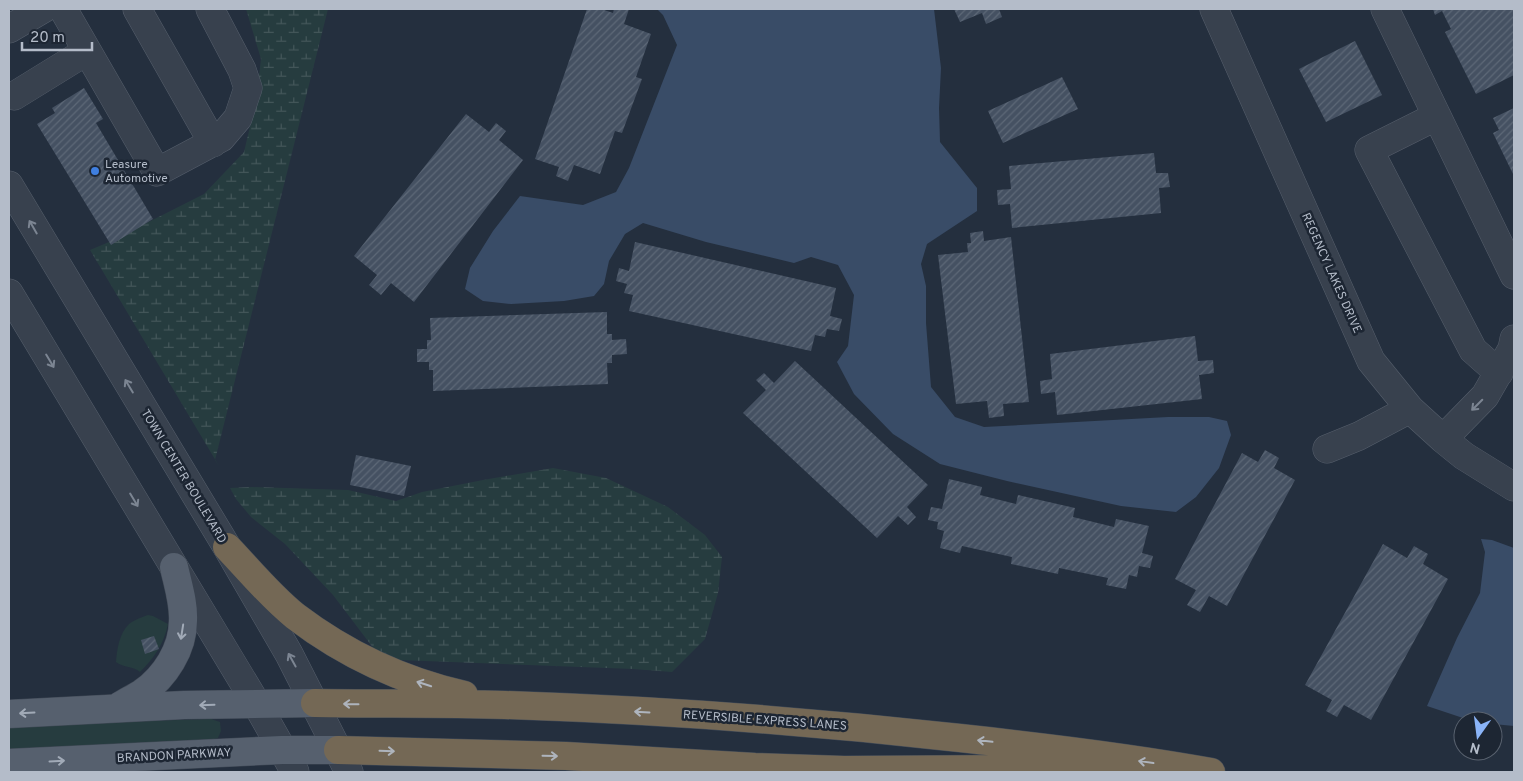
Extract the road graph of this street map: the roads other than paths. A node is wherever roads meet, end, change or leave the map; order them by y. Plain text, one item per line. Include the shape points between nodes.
1 (43, 9) edge
2 (62, 9) edge
3 (137, 9) edge
4 (210, 9) edge
5 (1214, 9) edge
6 (1385, 9) edge
7 (9, 29) edge
8 (87, 51) junction
9 (14, 96) dead end
10 (1437, 116) junction
11 (212, 143) junction
12 (9, 185) edge
13 (1514, 275) edge
14 (9, 292) edge
15 (17, 318) edge
16 (1513, 344) edge
17 (1499, 373) junction
18 (1410, 409) junction
19 (1443, 438) junction
20 (1327, 449) dead end
21 (1514, 486) edge
22 (227, 548) junction
23 (174, 567) junction
24 (256, 703) junction
25 (315, 703) junction
26 (505, 705) junction
27 (116, 708) junction
28 (9, 714) edge
29 (476, 754) junction
30 (289, 761) edge
31 (344, 761) edge
32 (9, 763) edge
33 (444, 772) edge
34 (1105, 772) edge
35 (1211, 772) edge

1 - 7 street
2 - 8 street
3 - 11 street
4 - 11 street via 248,88 238,118 221,138
5 - 18 street, REGENCY LAKES DRIVE via 1371,361
6 - 10 street
8 - 9 street
8 - 11 street via 157,172
10 - 13 street
10 - 17 street via 1369,150 1473,350
22 -> 12 street, TOWN CENTER BOULEVARD
14 - 15 street
15 -> 23 street
16 - 17 street
17 -> 19 street via 1485,396
18 - 19 street, REGENCY LAKES DRIVE
18 - 20 street
19 - 21 street, REGENCY LAKES DRIVE via 1464,456
25 -> 22 street, TOWN CENTER BOULEVARD
26 -> 22 highway via 400,676 347,650 295,615
23 - 24 street
23 -> 27 main road via 183,622 180,643 158,679
24 - 25 main road
24 -> 27 main road
24 - 30 street
26 -> 25 highway, REVERSIBLE EXPRESS LANES
25 - 31 street, TOWN CENTER BOULEVARD
35 -> 26 highway, REVERSIBLE EXPRESS LANES via 1033,746 872,728 691,714
27 -> 28 main road
31 -> 29 highway
29 - 33 highway
29 -> 34 highway via 824,769 1018,768
30 - 31 main road, BRANDON PARKWAY
32 -> 30 main road, BRANDON PARKWAY

